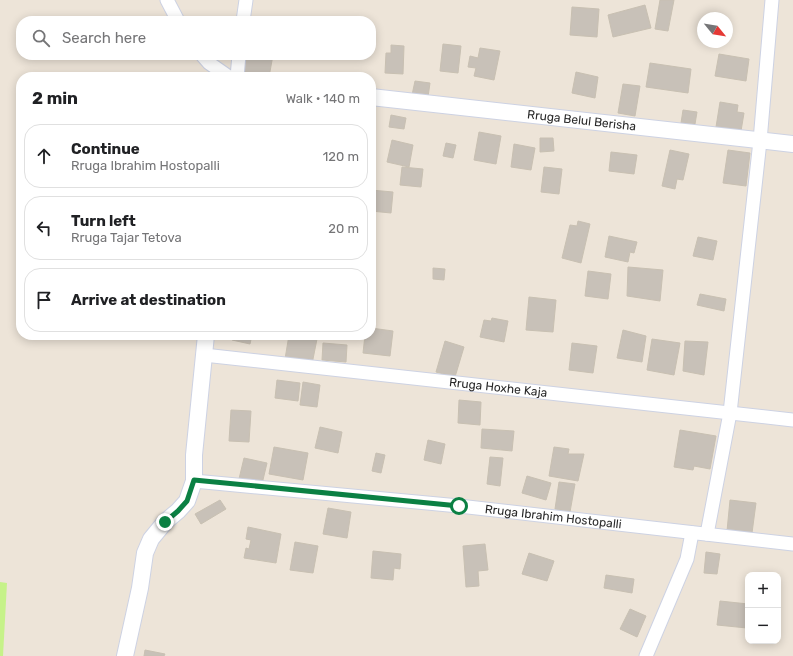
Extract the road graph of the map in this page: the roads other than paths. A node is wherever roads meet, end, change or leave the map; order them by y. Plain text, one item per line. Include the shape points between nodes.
1 (167, 0) edge
2 (246, 0) edge
3 (772, 0) edge
4 (175, 16) edge
5 (244, 16) edge
6 (206, 60) edge
7 (239, 60) edge
8 (222, 72) edge
9 (238, 72) edge
10 (376, 98) edge
11 (760, 141) junction
12 (793, 144) edge
13 (206, 340) edge
14 (204, 355) junction
15 (730, 413) junction
16 (793, 420) edge
17 (194, 480) junction
18 (692, 533) junction
19 (707, 534) junction
20 (793, 544) edge
21 (125, 656) edge
22 (646, 656) edge

1 - 4 street
2 - 5 street
3 - 11 street
6 - 8 street
7 - 9 street
10 - 11 street, Rruga Belul Berisha
11 - 12 street, Rruga Belul Berisha
11 - 15 street
13 - 14 street
14 - 15 street, Rruga Hoxhe Kaja
14 - 17 street via 194,454
15 - 16 street, Rruga Hoxhe Kaja
15 - 19 street
17 - 18 street, Rruga Ibrahim Hostopalli via 459,506
17 - 21 street via 187,501 165,522 151,540 145,553
18 - 19 street, Rruga Ibrahim Hostopalli
18 - 22 street via 687,559
19 - 20 street, Rruga Ibrahim Hostopalli

